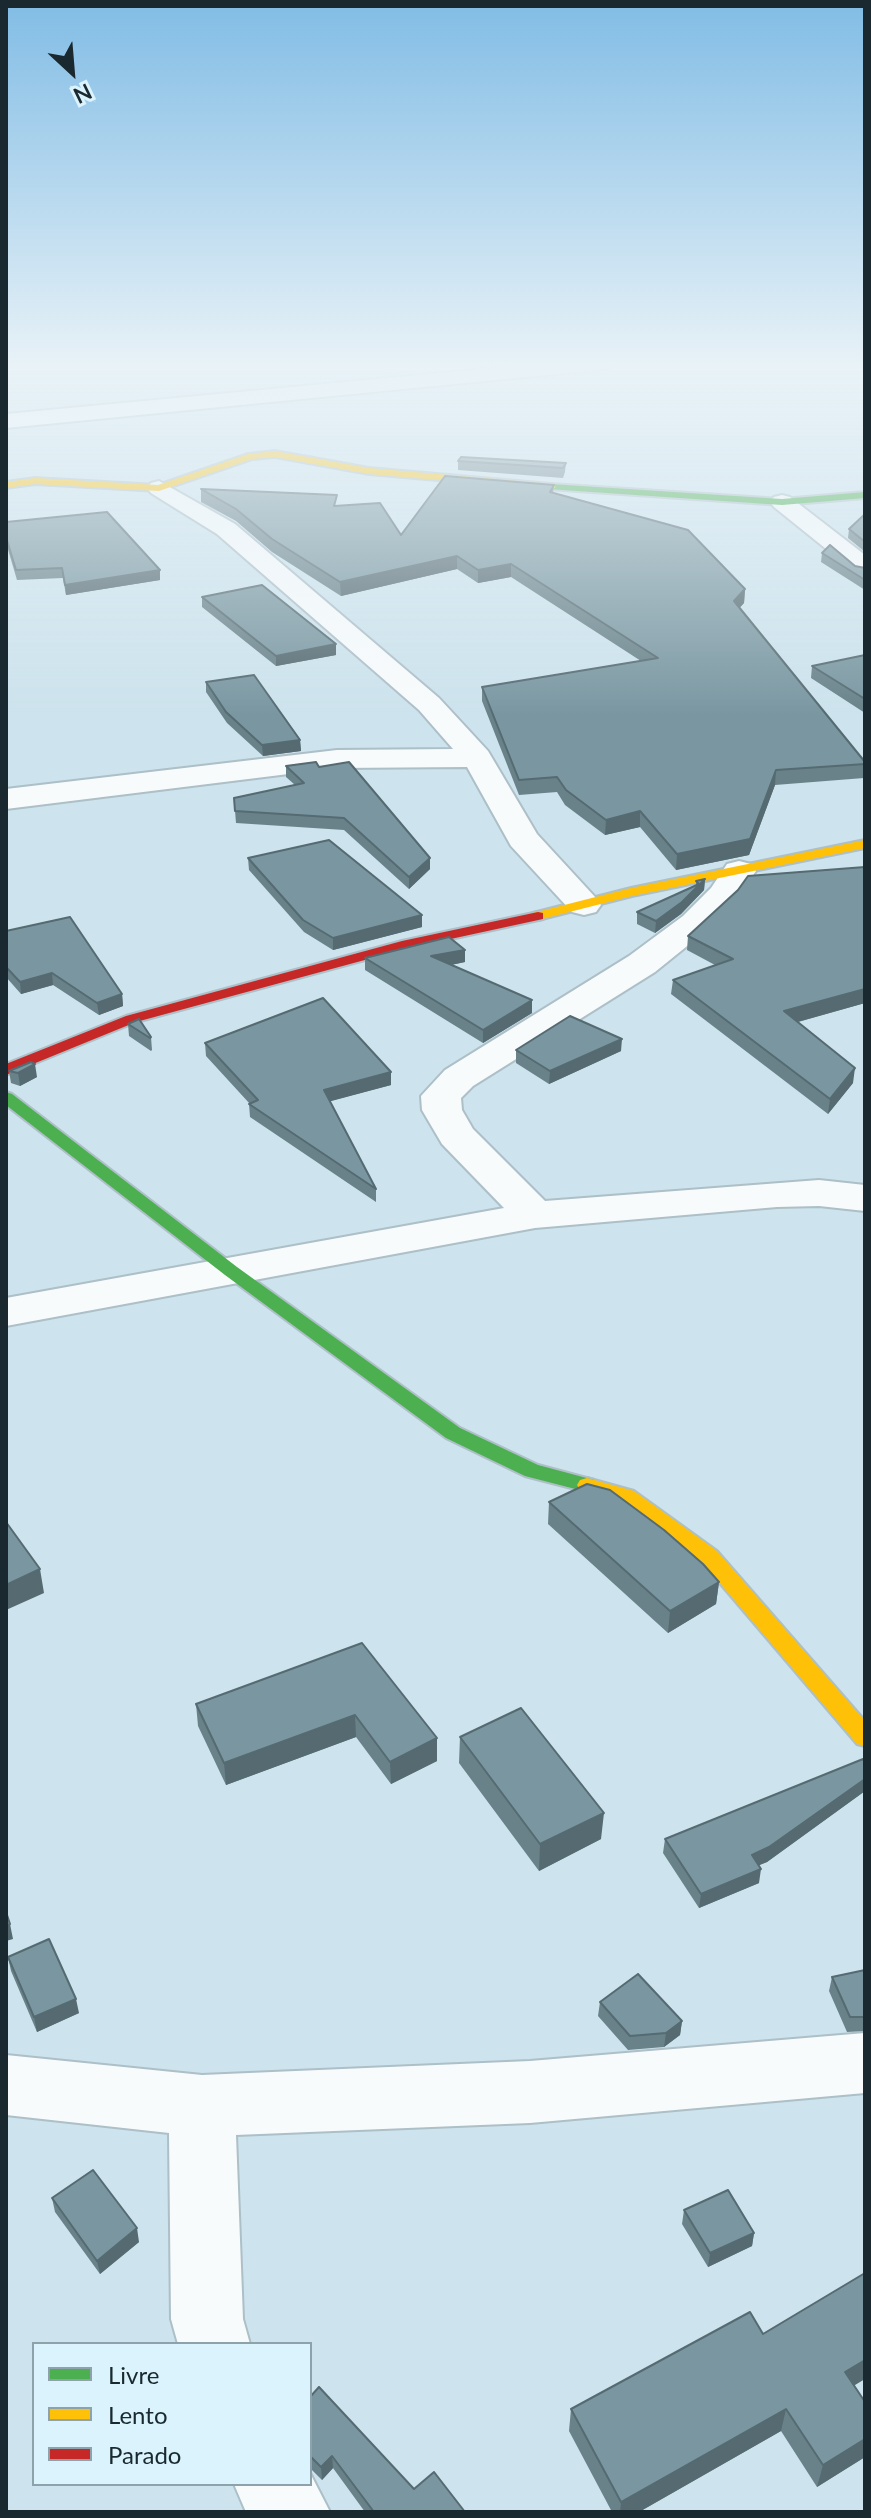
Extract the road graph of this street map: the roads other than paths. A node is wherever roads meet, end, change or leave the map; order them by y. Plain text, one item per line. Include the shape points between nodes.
1 (181, 481) edge
2 (464, 481) edge
3 (6, 485) edge
4 (159, 488) junction
5 (865, 495) edge
6 (782, 502) junction
7 (865, 568) edge
8 (477, 758) junction
9 (6, 799) edge
10 (865, 844) edge
11 (739, 871) junction
12 (584, 905) junction
13 (6, 1070) edge
14 (6, 1097) edge
15 (865, 1198) edge
16 (535, 1215) junction
17 (231, 1271) junction
18 (6, 1312) edge
19 (865, 1737) edge
20 (865, 2063) edge
21 (6, 2085) edge
22 (202, 2106) junction
23 (213, 2342) edge
24 (273, 2486) edge
25 (291, 2512) edge

1 - 4 street
2 - 6 street
3 - 4 street via 35,481
4 - 8 street via 226,529 429,704
5 - 6 street
6 - 7 street
8 - 9 street via 337,759
8 - 12 street via 523,839
10 - 11 street
11 - 12 street
11 - 16 street via 695,923 642,964 459,1078 441,1096 442,1110 456,1135
12 - 13 street via 407,944 131,1019
14 - 17 street
15 - 16 street via 777,1194
16 - 17 street
17 - 18 street
17 - 19 street via 453,1433 532,1471 627,1496 709,1556
20 - 22 street via 530,2092
21 - 22 street
22 - 23 street via 207,2319
24 - 25 street

